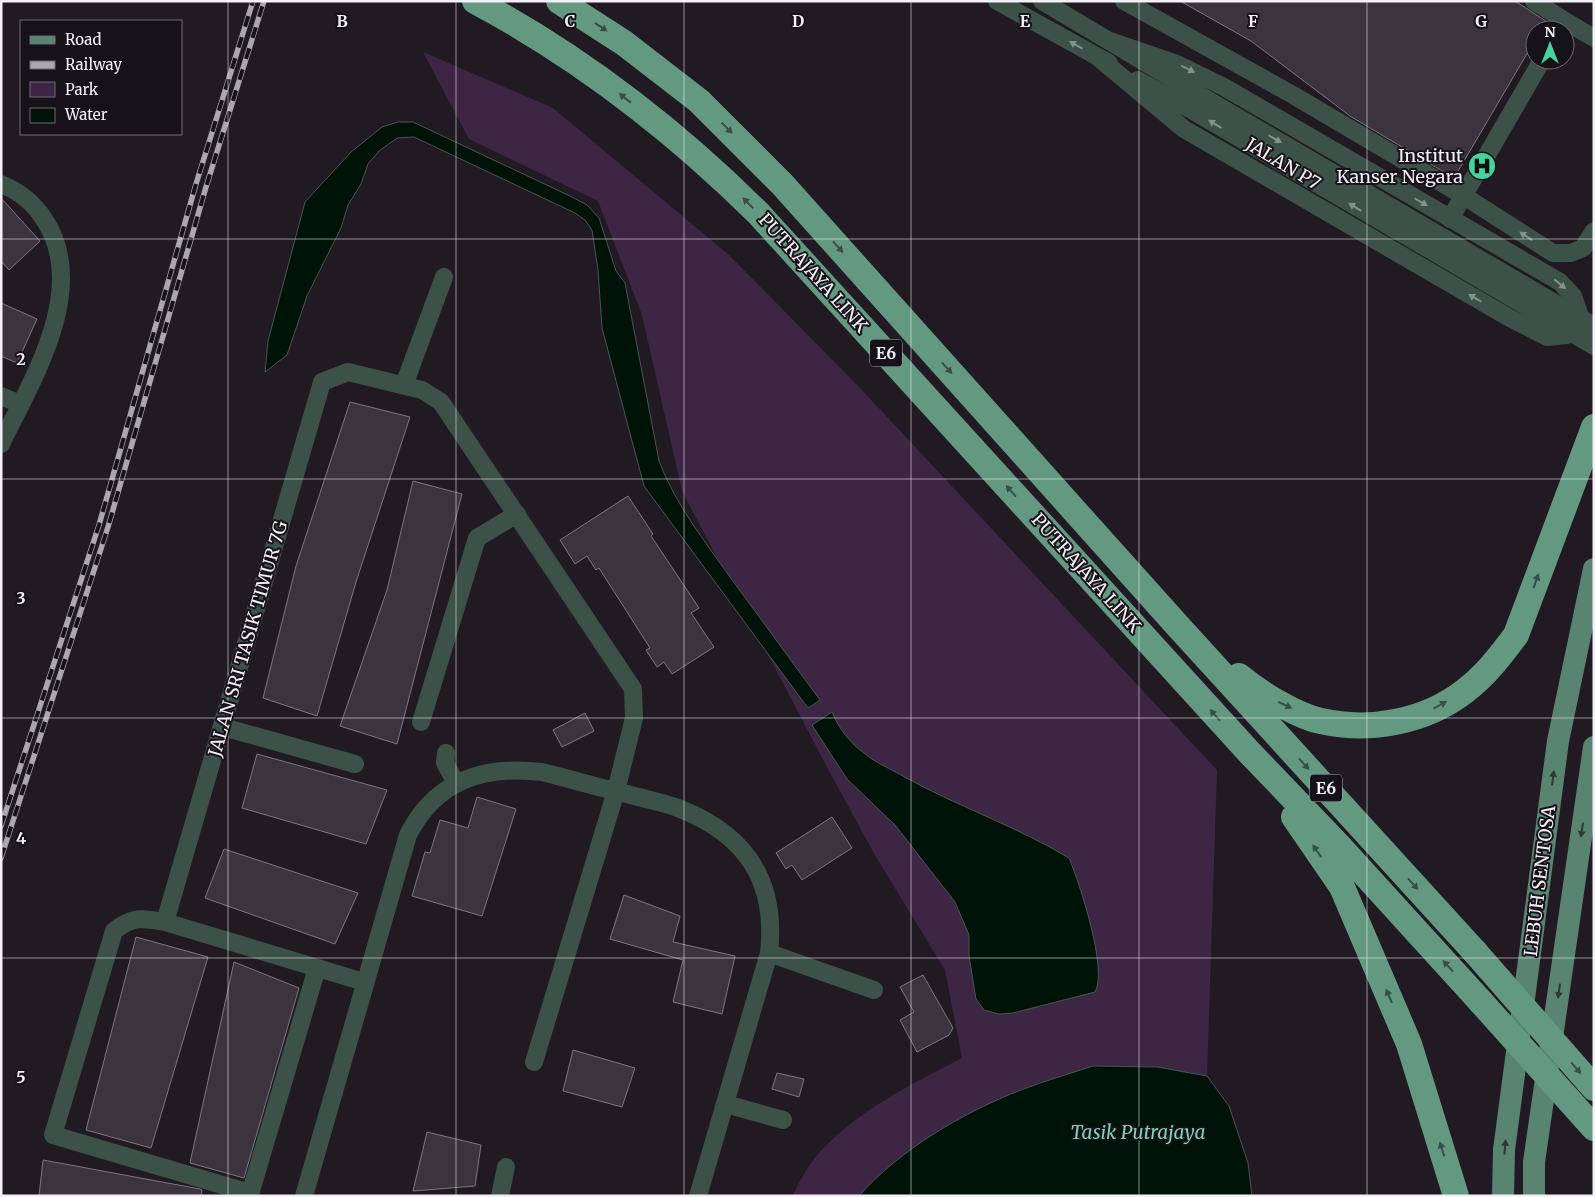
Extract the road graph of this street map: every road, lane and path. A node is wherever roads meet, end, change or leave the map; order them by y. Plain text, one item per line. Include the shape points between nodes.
1 (475, 1) edge
2 (559, 1) edge
3 (997, 1) edge
4 (1042, 1) edge
5 (1124, 1) edge
6 (1534, 1) edge
7 (1556, 20) edge
8 (1575, 30) edge
9 (1594, 38) edge
10 (1110, 41) junction
11 (1099, 58) junction
12 (1536, 70) edge
13 (1199, 104) junction
14 (1, 184) edge
15 (1464, 196) junction
16 (1450, 219) junction
17 (1594, 231) edge
18 (444, 277) dead end
19 (1594, 326) edge
20 (1594, 346) edge
21 (404, 385) junction
22 (1, 396) edge
23 (20, 404) junction
24 (1594, 426) edge
25 (1, 444) edge
26 (516, 514) junction
27 (1594, 569) edge
28 (1176, 624) junction
29 (421, 722) dead end
30 (223, 727) junction
31 (1594, 747) edge
32 (1248, 751) junction
33 (446, 753) dead end
34 (355, 764) dead end
35 (456, 783) junction
36 (616, 792) junction
37 (165, 922) junction
38 (769, 953) junction
39 (317, 968) junction
40 (364, 982) junction
41 (874, 990) dead end
42 (534, 1062) dead end
43 (1594, 1088) edge
44 (726, 1104) junction
45 (784, 1120) dead end
46 (1594, 1128) edge
47 (506, 1167) dead end
48 (304, 1196) edge
49 (500, 1196) edge
50 (698, 1196) edge
51 (1456, 1196) edge
52 (1503, 1196) edge
53 (1534, 1196) edge

32 -> 1 highway, PUTRAJAYA LINK / E6 via 727,182 594,73
2 -> 28 highway, PUTRAJAYA LINK / E6 via 624,43 699,101 732,133 782,184
11 -> 3 street, JALAN P7
4 - 10 street, JALAN P7
5 - 15 street via 1293,95
6 - 7 street
8 - 9 street
10 - 13 street, JALAN P7
10 -> 16 street via 1177,64 1224,87
11 - 13 street, JALAN P7
16 -> 11 street via 1560,282 1573,296 1580,316 1567,335 1547,337 1508,317 1184,129
12 - 15 street
13 -> 19 street, JALAN P7, bridge
20 -> 13 street, JALAN P7, bridge
14 - 23 street via 20,192 51,230 59,252 62,275 53,330
15 - 16 street
17 -> 15 street via 1583,248 1570,253 1553,253
18 - 21 street
21 - 26 street via 422,390 442,402
21 - 30 street, JALAN SRI TASIK TIMUR 7G via 348,372 322,382
22 - 23 street
23 - 25 street
28 -> 24 highway via 1261,694 1319,721 1355,726 1392,723 1431,711 1465,692 1494,665 1516,635
26 - 29 street via 477,538
26 - 36 street via 633,689 634,718
52 -> 27 main road, LEBUH SENTOSA via 1504,1150 1558,741
28 -> 43 highway, E6, bridge via 1475,952
30 - 34 street
30 - 37 street, JALAN SRI TASIK TIMUR 7G
31 -> 53 main road, LEBUH SENTOSA via 1534,1162
46 -> 32 highway, E6, bridge via 1339,846
51 -> 32 highway via 1409,1044 1342,887
33 - 35 street via 445,763
35 - 36 street via 487,772 523,770
35 - 40 street via 427,807 408,835
36 - 38 street via 677,808 705,820 739,846 767,890 771,914
36 - 42 street
37 - 39 street
37 - 39 street via 142,918 126,921 114,931 53,1135 246,1192 253,1187
38 - 41 street
38 - 44 street
39 - 40 street
40 - 48 street
44 - 45 street
44 - 50 street
47 - 49 street

